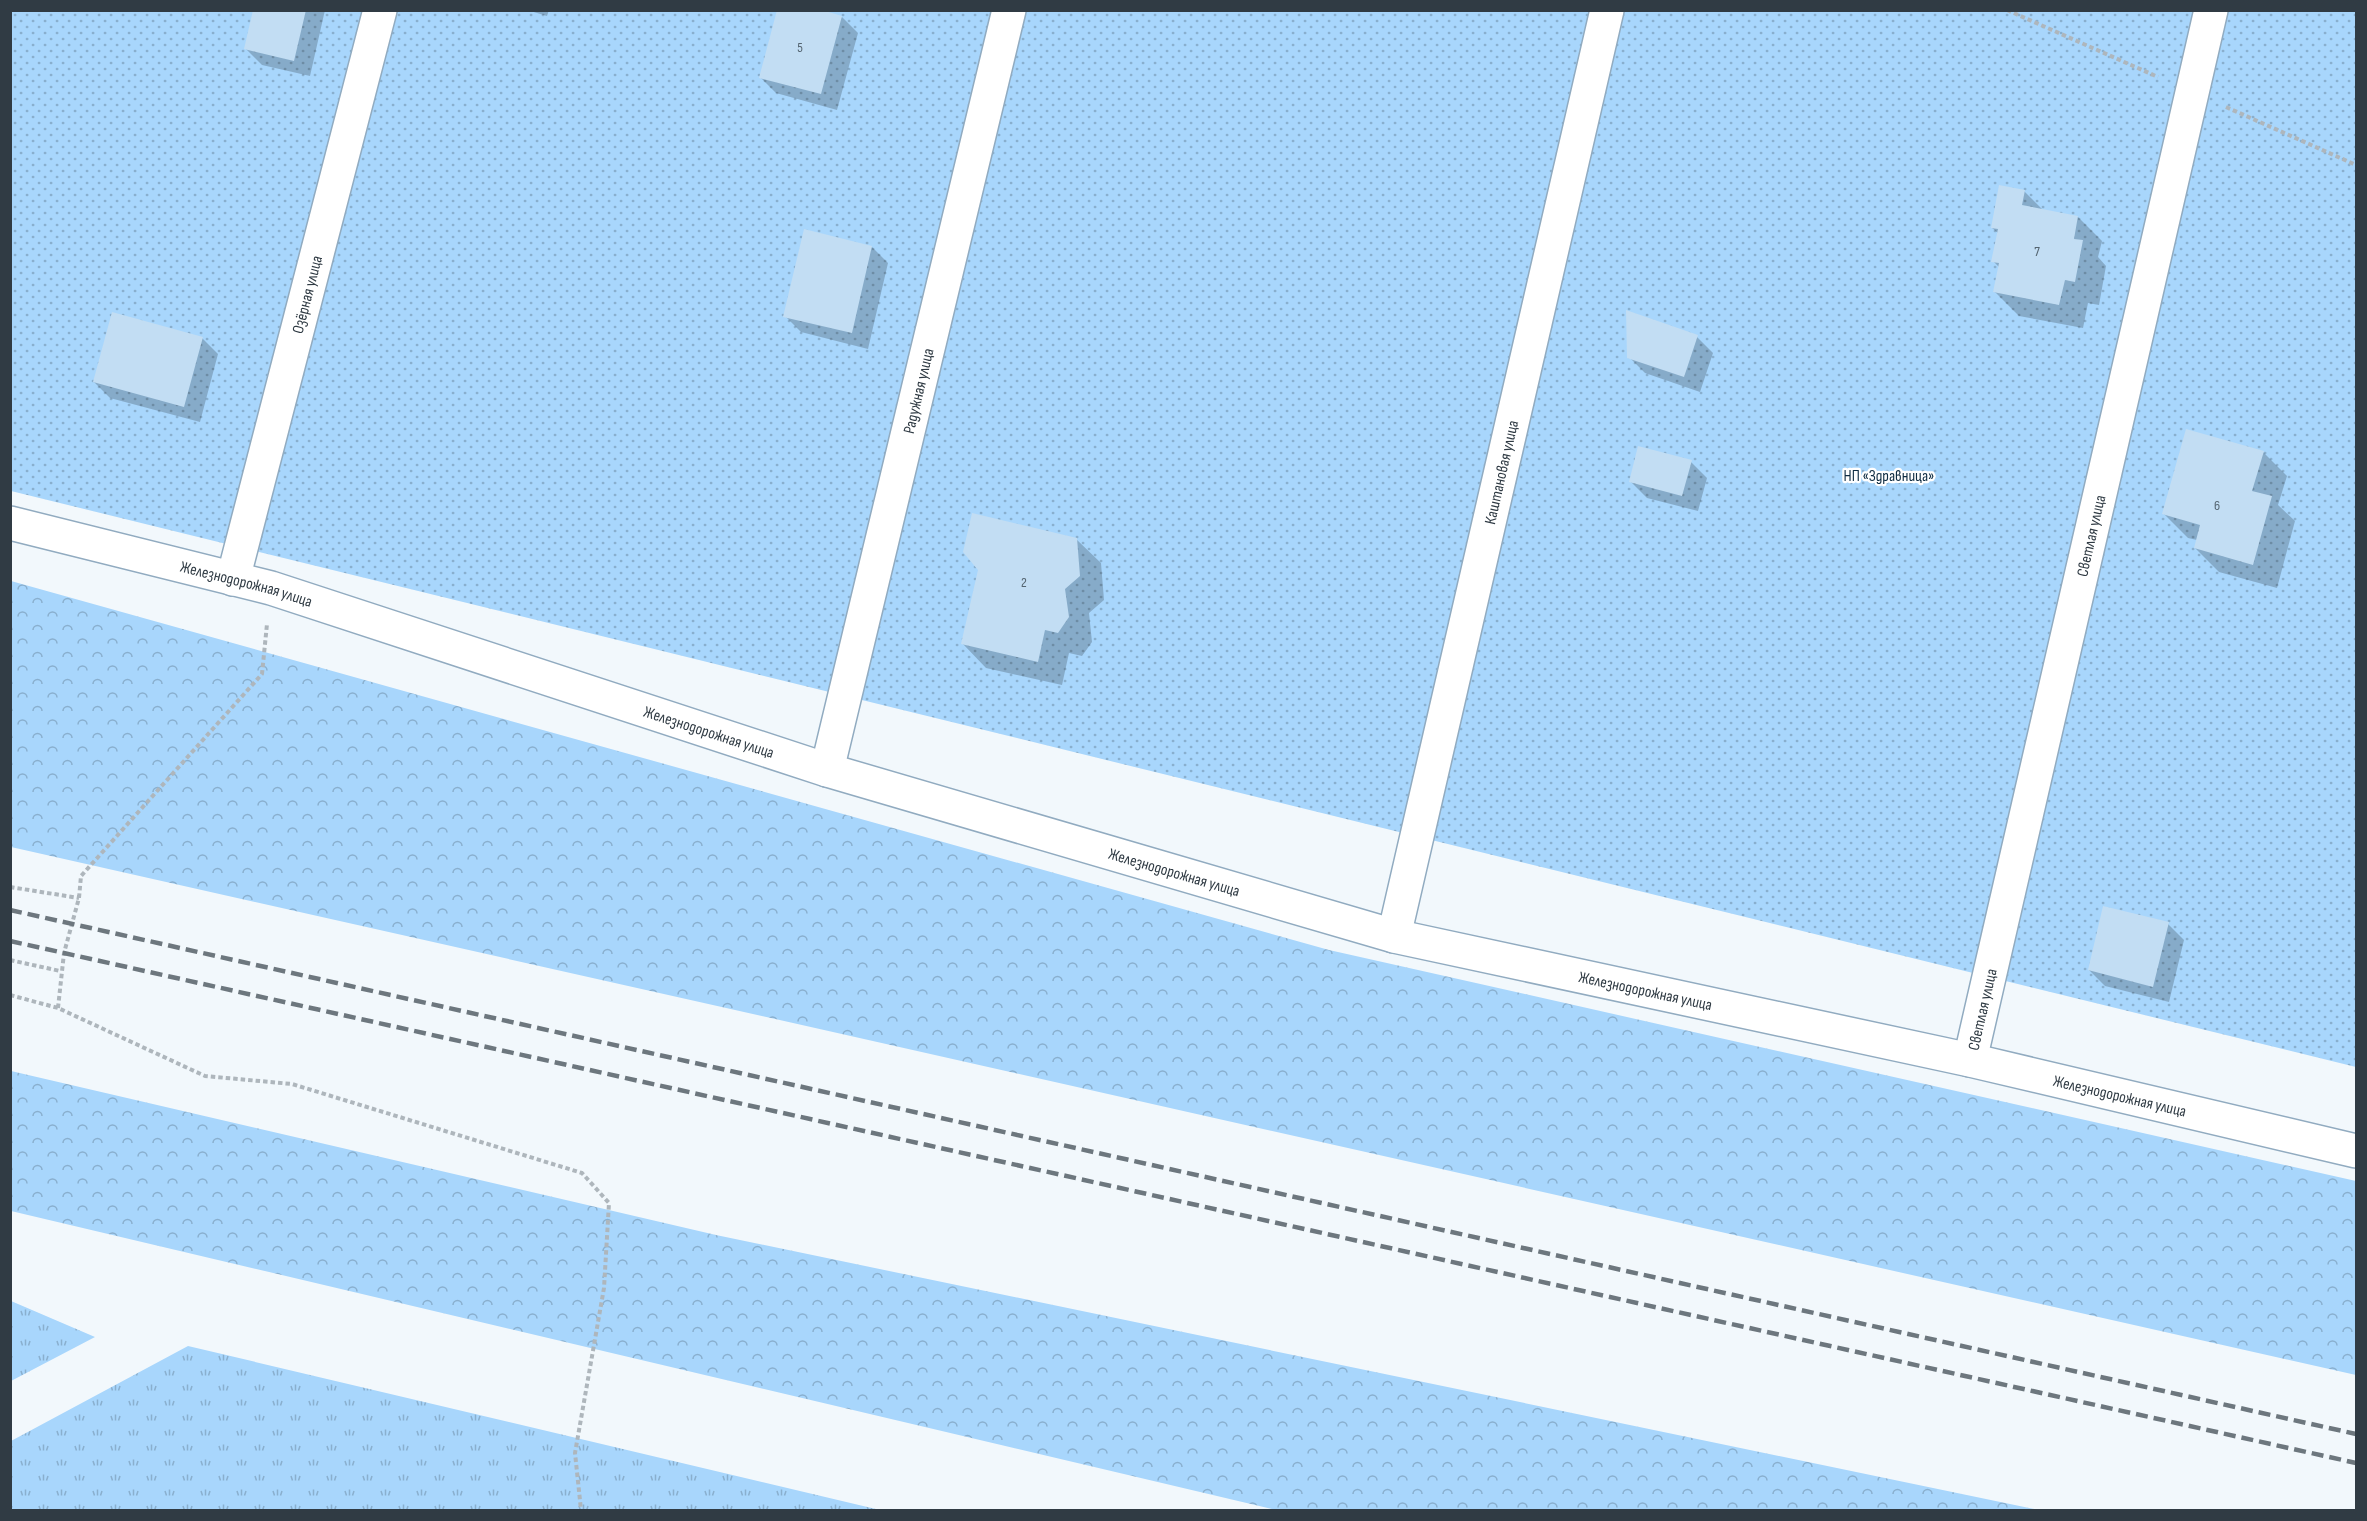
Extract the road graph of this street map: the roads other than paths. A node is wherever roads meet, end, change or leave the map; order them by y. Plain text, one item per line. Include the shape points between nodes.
1 (380, 10) edge
2 (1009, 10) edge
3 (1607, 10) edge
4 (2211, 10) edge
5 (10, 523) edge
6 (233, 579) junction
7 (827, 770) junction
8 (1394, 936) junction
9 (1971, 1060) junction
10 (2356, 1151) edge

1 - 6 street, Озёрная улица
2 - 7 street, Радужная улица
3 - 8 street, Каштановая улица
4 - 9 street, Светлая улица
5 - 6 street, Железнодорожная улица
6 - 7 street, Железнодорожная улица via 271,588
7 - 8 street, Железнодорожная улица
8 - 9 street, Железнодорожная улица
9 - 10 street, Железнодорожная улица

